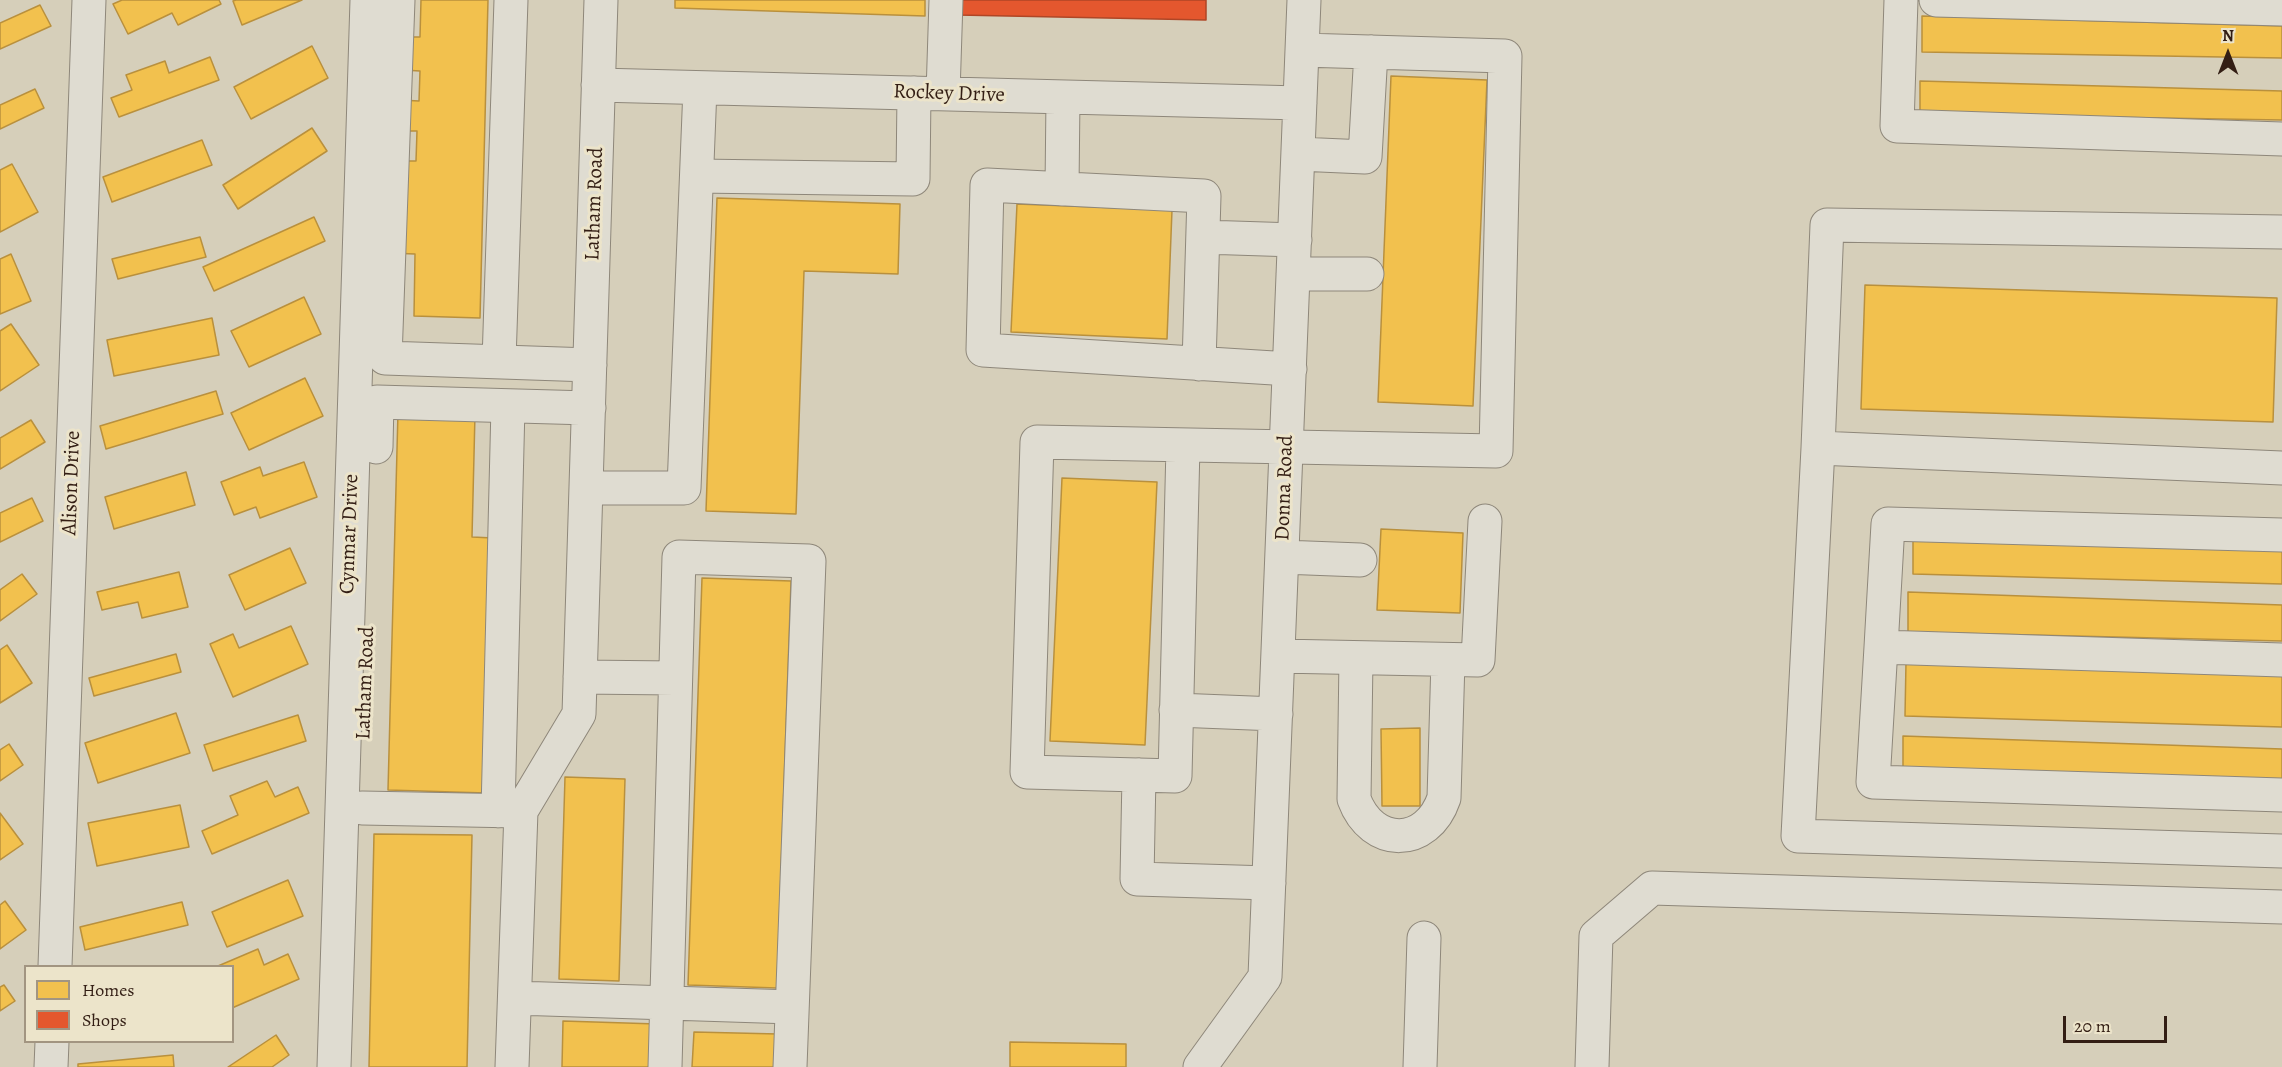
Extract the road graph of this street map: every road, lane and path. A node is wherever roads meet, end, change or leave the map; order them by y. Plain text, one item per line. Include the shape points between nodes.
1 (89, 0) edge
2 (367, 0) edge
3 (398, 0) edge
4 (511, 0) edge
5 (601, 0) edge
6 (946, 0) edge
7 (1304, 0) edge
8 (1900, 0) edge
9 (1936, 0) edge
10 (2282, 9) edge
11 (1302, 50) junction
12 (1371, 52) junction
13 (598, 85) junction
14 (700, 88) junction
15 (929, 94) junction
16 (1063, 97) junction
17 (1300, 103) junction
18 (2282, 139) edge
19 (1298, 154) junction
20 (697, 176) junction
21 (1062, 189) junction
22 (2282, 232) edge
23 (1203, 237) junction
24 (1295, 240) junction
25 (1293, 274) junction
26 (1367, 274) dead end
27 (499, 361) junction
28 (1199, 364) junction
29 (590, 365) junction
30 (1290, 369) junction
31 (508, 406) junction
32 (589, 408) junction
33 (1183, 446) junction
34 (1286, 448) junction
35 (1818, 448) junction
36 (2282, 468) edge
37 (586, 488) junction
38 (1485, 522) dead end
39 (2282, 535) edge
40 (1282, 557) junction
41 (1360, 560) dead end
42 (1881, 647) junction
43 (1278, 657) junction
44 (1356, 658) junction
45 (1448, 660) junction
46 (2282, 660) edge
47 (580, 677) junction
48 (675, 678) junction
49 (1176, 710) junction
50 (1276, 714) junction
51 (1139, 775) junction
52 (2282, 795) edge
53 (362, 808) junction
54 (509, 811) junction
55 (2282, 851) edge
56 (1269, 883) junction
57 (2282, 907) edge
58 (1424, 938) dead end
59 (55, 965) edge
60 (514, 998) junction
61 (667, 1003) junction
62 (792, 1007) junction
63 (52, 1043) edge
64 (51, 1067) edge
65 (334, 1067) edge
66 (352, 1067) edge
67 (512, 1067) edge
68 (665, 1067) edge
69 (790, 1067) edge
70 (1200, 1067) edge
71 (1420, 1067) edge
72 (1592, 1067) edge

1 - 59 street, Alison Drive
2 - 65 street, Cynmar Drive
3 - 27 street via 385,358
4 - 27 street
5 - 13 street, Latham Road
6 - 15 street
7 - 11 street, Donna Road
8 - 18 street via 1897,126
9 - 10 street
11 - 12 street
11 - 17 street, Donna Road
12 - 19 street via 1365,158
12 - 34 street via 1505,56 1496,451
13 - 14 street, Rockey Drive
13 - 29 street, Latham Road
14 - 15 street, Rockey Drive
14 - 20 street
15 - 16 street, Rockey Drive
15 - 20 street via 913,179
16 - 17 street, Rockey Drive
16 - 21 street
17 - 19 street, Donna Road
19 - 24 street, Donna Road
20 - 37 street via 684,488
21 - 23 street via 1204,196
21 - 28 street via 987,185 983,350
22 - 35 street via 1827,225
23 - 24 street
23 - 28 street
24 - 25 street, Donna Road
25 - 26 street
25 - 30 street, Donna Road
27 - 29 street
28 - 30 street
29 - 32 street, Latham Road
30 - 34 street, Donna Road
31 - 32 street, Latham Road
31 - 53 street, Latham Road via 377,402
31 - 54 street
32 - 37 street, Latham Road
33 - 34 street
33 - 49 street
33 - 51 street via 1037,442 1027,772
34 - 40 street, Donna Road
35 - 36 street
35 - 55 street via 1798,837
37 - 47 street, Latham Road
38 - 45 street via 1478,660
39 - 42 street via 1888,524
40 - 41 street
40 - 43 street, Donna Road
42 - 46 street
42 - 52 street via 1874,782
43 - 44 street
43 - 50 street, Donna Road
44 - 45 street
44 - 45 street via 1354,800 1359,814 1370,826 1400,837 1429,825 1444,798
47 - 48 street
47 - 54 street, Latham Road via 579,714
48 - 61 street
48 - 62 street via 679,557 809,561
49 - 50 street
49 - 51 street via 1174,776
50 - 56 street, Donna Road
51 - 56 street via 1137,879
53 - 54 street
53 - 66 street, Latham Road
54 - 60 street, Latham Road
56 - 70 street, Donna Road via 1265,977
57 - 72 street via 1652,888 1596,936
58 - 71 street
60 - 61 street
60 - 67 street, Latham Road
61 - 62 street
61 - 68 street
62 - 69 street
63 - 64 street

